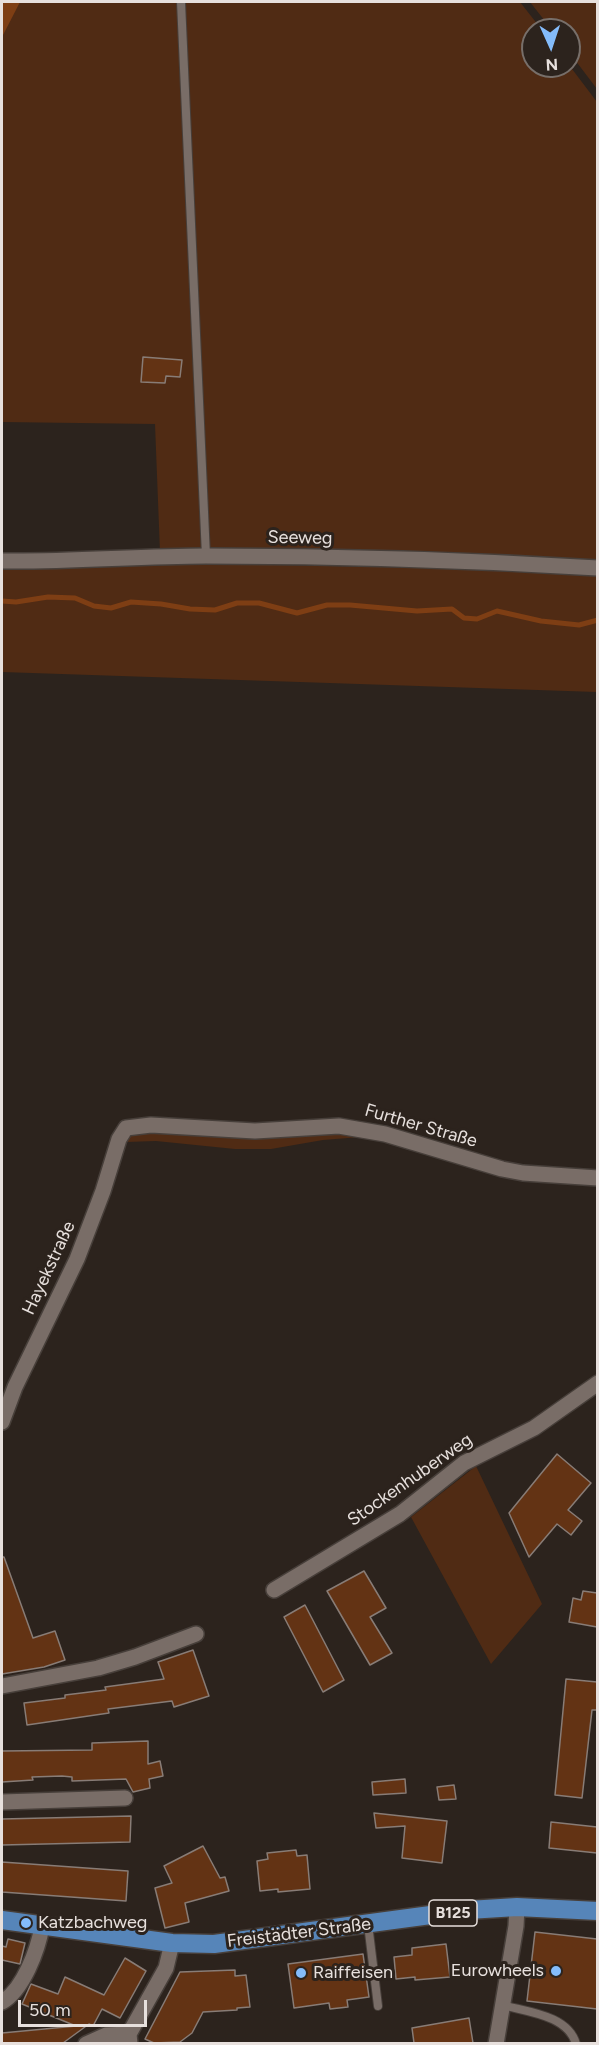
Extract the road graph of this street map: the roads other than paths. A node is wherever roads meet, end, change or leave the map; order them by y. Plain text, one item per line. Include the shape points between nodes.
1 (181, 2) edge
2 (206, 556) junction
3 (2, 561) edge
4 (597, 568) edge
5 (126, 1128) joint
6 (597, 1178) edge
7 (597, 1383) edge
8 (2, 1422) edge
9 (274, 1590) dead end
10 (196, 1634) dead end
11 (2, 1686) edge
12 (125, 1798) dead end
13 (2, 1802) edge
14 (516, 1907) junction
15 (597, 1911) edge
16 (2, 1920) edge
17 (368, 1924) junction
18 (42, 1926) junction
19 (172, 1942) junction
20 (2, 2002) edge
21 (502, 2005) junction
22 (378, 2006) dead end
23 (130, 2039) edge
24 (86, 2043) edge
25 (496, 2043) edge
26 (576, 2043) edge

1 - 2 lane
2 - 3 street, Seeweg
2 - 4 street, Seeweg
5 - 6 street, Further Straße via 151,1125 255,1131 339,1126 385,1134 502,1169
5 - 8 street, Hayekstraße via 76,1259
7 - 9 street, Stockenhuberweg via 542,1423 464,1463 400,1514
10 - 11 street via 98,1668
12 - 13 street
14 - 15 main road, Freistädter Straße / B125
14 - 17 main road, Freistädter Straße / B125
14 - 21 street
16 - 18 main road, Freistädter Straße / B125
17 - 19 main road, Freistädter Straße / B125 via 213,1944
17 - 22 lane
18 - 19 main road, Freistädter Straße / B125
18 - 20 street via 18,1988
19 - 23 street via 166,1968
21 - 25 street
21 - 26 lane via 562,2024
23 - 24 street via 106,2035

